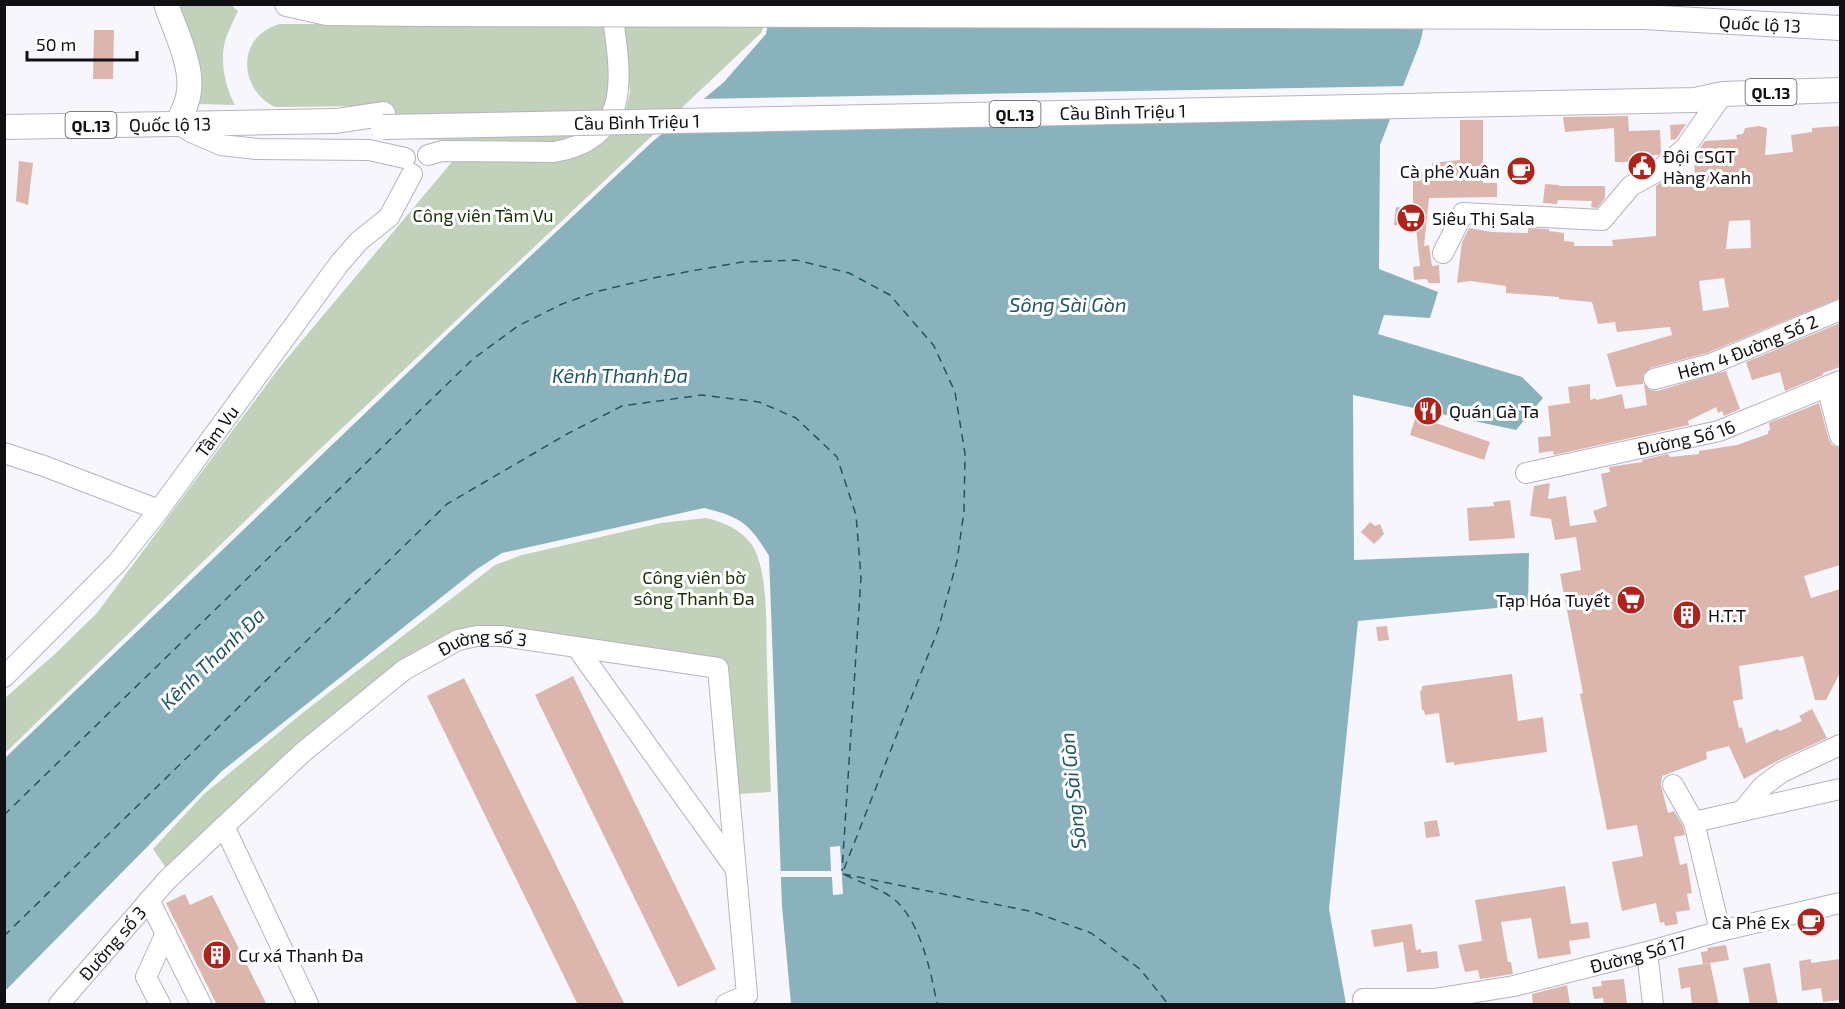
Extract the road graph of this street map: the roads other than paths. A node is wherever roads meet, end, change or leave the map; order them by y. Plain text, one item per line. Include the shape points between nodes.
1 (166, 4) edge
2 (287, 4) edge
3 (611, 4) edge
4 (1840, 28) edge
5 (1840, 90) edge
6 (1723, 94) junction
7 (383, 121) joint
8 (178, 124) junction
9 (4, 127) edge
10 (408, 166) junction
11 (1443, 253) dead end
12 (1840, 310) edge
13 (1654, 379) dead end
14 (1834, 384) edge
15 (1840, 436) edge
16 (4, 453) edge
17 (1526, 473) dead end
18 (159, 510) junction
19 (578, 649) junction
20 (4, 678) edge
21 (1840, 745) edge
22 (1673, 785) dead end
23 (1840, 789) edge
24 (1743, 810) junction
25 (1694, 822) junction
26 (224, 826) junction
27 (735, 868) junction
28 (149, 900) junction
29 (1840, 903) edge
30 (1720, 931) junction
31 (166, 933) junction
32 (1647, 952) junction
33 (1515, 995) edge
34 (1363, 999) dead end
35 (1434, 1002) edge
36 (58, 1005) edge
37 (160, 1005) edge
38 (201, 1005) edge
39 (308, 1005) edge
40 (726, 1005) edge
41 (1653, 1005) edge

1 - 8 main road via 190,85
2 - 4 main road, Quốc lộ 13, bridge via 327,13 1643,17
3 - 10 street via 619,93 615,110 592,140 554,152 442,151 428,155 413,150
5 - 6 main road, QL.13
6 - 7 main road, Cầu Bình Triệu 1 / QL.13 via 1694,90 1646,96
6 - 11 street via 1685,148 1658,171 1631,186 1602,220 1463,213
7 - 8 main road, Quốc lộ 13 / QL.13
8 - 9 main road, Quốc lộ 13 / QL.13
8 - 10 street via 221,144 257,149 369,150
10 - 18 street, Tầm Vu via 389,217 359,241 339,264
12 - 13 street, Hẻm 4 Đường Số 2 via 1711,364
14 - 15 street
14 - 17 street, Đường Số 16 via 1719,431
16 - 18 street
18 - 20 street, Tầm Vu via 117,563
19 - 26 street, Đường số 3 via 502,636 458,640 404,670 302,753
19 - 27 street
19 - 27 street, Đường số 3 via 718,668
21 - 24 street via 1782,772 1763,786
22 - 25 street
23 - 24 street
24 - 25 street
25 - 30 street
26 - 28 street, Đường số 3
26 - 39 street
27 - 40 street, Đường số 3 via 747,995
28 - 31 street
28 - 36 street, Đường số 3
29 - 30 street, Đường Số 17
30 - 32 street, Đường Số 17
31 - 37 street via 146,977
31 - 38 street
32 - 33 street, Đường Số 17
32 - 41 street
33 - 35 street, Đường Số 17
34 - 35 street, Đường Số 17

